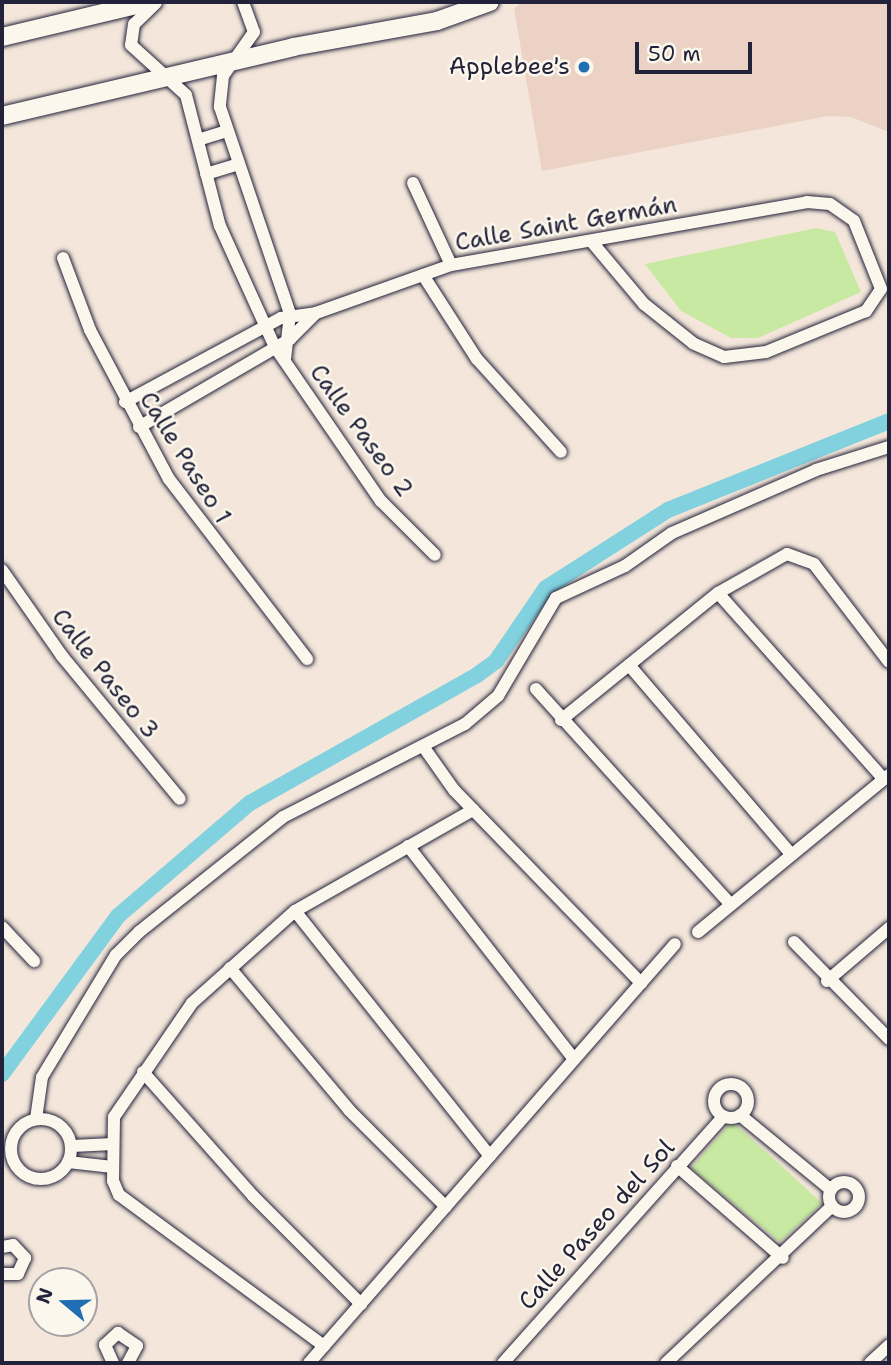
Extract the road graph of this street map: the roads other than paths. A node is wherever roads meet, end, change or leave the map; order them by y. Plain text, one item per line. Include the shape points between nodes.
1 (149, 2) edge
2 (157, 2) edge
3 (243, 2) edge
4 (491, 2) edge
5 (2, 37) edge
6 (232, 61) junction
7 (170, 77) junction
8 (2, 116) edge
9 (227, 131) junction
10 (201, 139) junction
11 (236, 165) junction
12 (206, 174) junction
13 (413, 183) dead end
14 (592, 242) junction
15 (63, 258) dead end
16 (451, 265) junction
17 (423, 275) junction
18 (316, 313) junction
19 (290, 314) junction
20 (264, 325) junction
21 (290, 339) junction
22 (275, 347) junction
23 (285, 359) junction
24 (125, 402) junction
25 (139, 427) junction
26 (889, 447) edge
27 (561, 452) dead end
28 (435, 555) dead end
29 (2, 570) edge
30 (718, 593) junction
31 (307, 659) dead end
32 (889, 662) edge
33 (629, 665) junction
34 (536, 689) dead end
35 (561, 720) junction
36 (425, 749) junction
37 (886, 777) edge
38 (180, 799) dead end
39 (473, 810) junction
40 (408, 846) junction
41 (793, 855) junction
42 (730, 904) junction
43 (295, 911) junction
44 (2, 927) edge
45 (889, 928) edge
46 (698, 932) dead end
47 (794, 942) dead end
48 (675, 944) dead end
49 (34, 961) dead end
50 (230, 968) junction
51 (827, 981) junction
52 (641, 983) junction
53 (889, 1039) edge
54 (574, 1059) junction
55 (143, 1072) junction
56 (740, 1115) junction
57 (724, 1116) junction
58 (36, 1119) junction
59 (113, 1144) junction
60 (72, 1146) junction
61 (490, 1156) junction
62 (68, 1163) junction
63 (677, 1166) junction
64 (113, 1167) junction
65 (830, 1189) junction
66 (831, 1206) junction
67 (446, 1207) junction
68 (2, 1247) edge
69 (783, 1258) junction
70 (2, 1274) edge
71 (361, 1304) junction
72 (889, 1345) edge
73 (324, 1346) junction
74 (112, 1363) edge
75 (128, 1363) edge
76 (309, 1363) edge
77 (503, 1363) edge
78 (666, 1363) edge
79 (870, 1363) edge

1 - 5 main road
2 - 7 street via 134,24 131,45 144,63
3 - 6 street, Calle Paseo 2 via 254,32
4 - 6 main road via 437,21
6 - 7 main road
6 - 9 street, Calle Paseo 2 via 219,96
7 - 8 main road
7 - 10 street, Calle Paseo 2 via 186,95
9 - 10 street
9 - 11 street, Calle Paseo 2
10 - 12 street, Calle Paseo 2
11 - 12 street
11 - 19 street, Calle Paseo 2
12 - 20 street, Calle Paseo 2 via 220,226
13 - 16 street
14 - 14 street, Calle Saint Germán via 644,304 693,343 724,357 744,357 854,316 877,300 880,282 861,234 830,204 807,202
14 - 16 street, Calle Saint Germán
15 - 24 street, Calle Paseo 1
16 - 17 street, Calle Saint Germán
17 - 18 street, Calle Saint Germán
17 - 27 street via 477,359
18 - 19 street, Calle Saint Germán
18 - 21 street, Calle Saint Germán
19 - 20 street, Calle Saint Germán
19 - 21 street, Calle Paseo 2
20 - 22 street, Calle Paseo 2
20 - 24 street, Calle Saint Germán
21 - 22 street, Calle Saint Germán
21 - 23 street, Calle Paseo 2
22 - 23 street, Calle Paseo 2
22 - 25 street, Calle Saint Germán
23 - 28 street, Calle Paseo 2 via 381,501
24 - 25 street, Calle Paseo 1
25 - 31 street, Calle Paseo 1 via 211,541
26 - 36 street via 816,470 672,533 625,566 556,598 498,696
29 - 38 street, Calle Paseo 3 via 61,656
30 - 32 street via 777,558 806,558
30 - 33 street
30 - 37 street
33 - 35 street
33 - 41 street
34 - 35 street
35 - 42 street
36 - 39 street
36 - 58 street via 283,817 139,932 116,955 42,1077
37 - 41 street
39 - 40 street
39 - 52 street
40 - 43 street
40 - 54 street
41 - 42 street
42 - 46 street
43 - 50 street
43 - 61 street
44 - 49 street
45 - 51 street
47 - 51 street
48 - 52 street
50 - 55 street via 192,1003
50 - 67 street via 349,1110
51 - 53 street
52 - 54 street
54 - 61 street
55 - 59 street via 117,1108
55 - 71 street via 253,1196
56 - 57 street
56 - 57 street via 747,1095 730,1084 715,1098
56 - 65 street
57 - 63 street, Calle Paseo del Sol
58 - 60 street via 60,1125
58 - 62 street via 20,1127 11,1143 18,1169 41,1180
59 - 60 street
59 - 64 street
60 - 62 street
61 - 67 street
62 - 64 street
63 - 69 street
63 - 77 street, Calle Paseo del Sol
64 - 73 street via 119,1195
65 - 66 street
65 - 66 street via 845,1181 859,1195 849,1211
66 - 69 street
67 - 71 street
68 - 70 street via 19,1248 25,1264 18,1274
69 - 78 street
71 - 73 street
72 - 79 street
73 - 76 street
74 - 75 street via 105,1345 118,1333 137,1346

